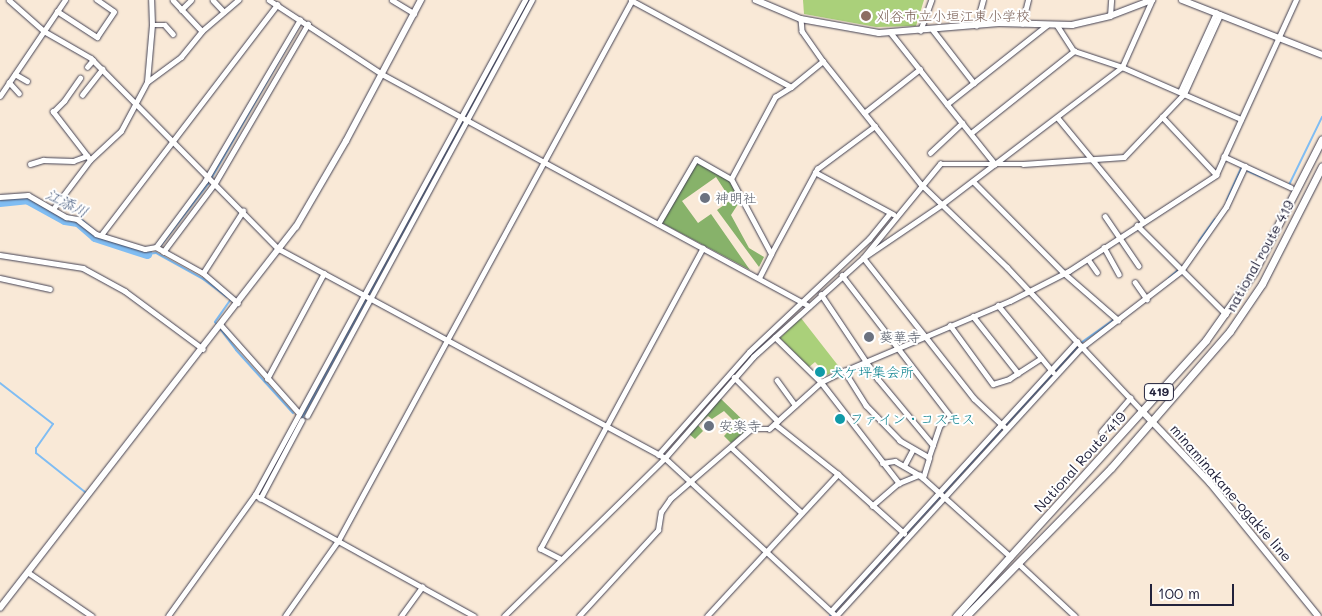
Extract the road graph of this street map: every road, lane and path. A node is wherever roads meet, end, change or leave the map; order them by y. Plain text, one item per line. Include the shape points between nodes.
1 (10, 0) edge
2 (65, 0) edge
3 (97, 0) edge
4 (151, 0) edge
5 (173, 0) edge
6 (191, 0) edge
7 (213, 0) edge
8 (238, 0) edge
9 (270, 0) edge
10 (392, 0) edge
11 (421, 0) edge
12 (525, 0) edge
13 (532, 0) edge
14 (632, 0) edge
15 (756, 0) edge
16 (931, 0) edge
17 (983, 0) edge
18 (1028, 0) edge
19 (1112, 0) edge
20 (1152, 0) edge
21 (1182, 0) edge
22 (1296, 0) edge
23 (277, 5) junction
24 (181, 10) junction
25 (57, 11) junction
26 (224, 12) junction
27 (414, 13) junction
28 (1218, 14) junction
29 (1110, 16) junction
30 (801, 19) junction
31 (300, 20) junction
32 (308, 24) junction
33 (1022, 24) junction
34 (152, 25) junction
35 (1047, 25) junction
36 (1057, 25) junction
37 (976, 26) junction
38 (933, 30) junction
39 (44, 31) junction
40 (202, 31) junction
41 (920, 32) junction
42 (891, 33) junction
43 (173, 34) dead end
44 (1278, 38) junction
45 (1074, 51) junction
46 (1322, 55) edge
47 (93, 60) junction
48 (823, 61) junction
49 (87, 67) dead end
50 (1122, 67) junction
51 (102, 69) junction
52 (920, 69) junction
53 (15, 74) junction
54 (382, 74) junction
55 (80, 78) dead end
56 (27, 81) dead end
57 (9, 82) junction
58 (147, 82) junction
59 (974, 83) junction
60 (791, 87) junction
61 (19, 93) dead end
62 (1182, 93) junction
63 (82, 95) dead end
64 (0, 96) edge
65 (136, 103) junction
66 (948, 104) junction
67 (864, 113) junction
68 (1162, 116) junction
69 (1058, 118) junction
70 (464, 119) junction
71 (1241, 119) junction
72 (962, 123) junction
73 (875, 126) junction
74 (972, 133) junction
75 (1322, 139) edge
76 (173, 140) junction
77 (930, 153) dead end
78 (1224, 157) junction
79 (88, 158) junction
80 (1093, 160) junction
81 (545, 162) junction
82 (30, 164) dead end
83 (995, 164) junction
84 (1245, 166) junction
85 (1322, 166) edge
86 (815, 172) junction
87 (1216, 175) junction
88 (208, 176) junction
89 (731, 178) junction
90 (973, 181) junction
91 (214, 182) junction
92 (921, 184) junction
93 (1291, 188) dead end
94 (0, 198) edge
95 (941, 205) junction
96 (53, 209) junction
97 (243, 211) junction
98 (890, 213) junction
99 (896, 216) junction
100 (1105, 216) dead end
101 (1143, 221) junction
102 (658, 224) junction
103 (1137, 225) junction
104 (101, 235) junction
105 (1120, 236) junction
106 (156, 247) junction
107 (1104, 247) junction
108 (703, 248) junction
109 (279, 249) junction
110 (163, 252) junction
111 (771, 254) junction
112 (0, 255) edge
113 (862, 258) junction
114 (1088, 258) junction
115 (1139, 266) dead end
116 (1181, 271) junction
117 (1097, 272) dead end
118 (203, 273) junction
119 (324, 273) junction
120 (1064, 273) junction
121 (1119, 274) dead end
122 (842, 275) junction
123 (0, 278) edge
124 (759, 278) junction
125 (1135, 282) dead end
126 (50, 289) dead end
127 (1030, 292) junction
128 (821, 294) junction
129 (367, 296) junction
130 (1146, 299) junction
131 (802, 302) junction
132 (238, 303) junction
133 (998, 305) junction
134 (809, 306) junction
135 (1226, 314) junction
136 (973, 316) junction
137 (1118, 320) junction
138 (221, 325) junction
139 (950, 325) junction
140 (925, 337) junction
141 (775, 338) junction
142 (448, 340) junction
143 (1077, 342) junction
144 (1082, 347) junction
145 (898, 348) junction
146 (203, 349) junction
147 (1041, 358) junction
148 (866, 361) junction
149 (844, 371) junction
150 (1054, 372) junction
151 (1018, 373) junction
152 (734, 377) junction
153 (267, 379) junction
154 (777, 380) dead end
155 (821, 382) junction
156 (1130, 398) junction
157 (795, 405) junction
158 (1142, 411) junction
159 (300, 412) junction
160 (302, 420) dead end
161 (1151, 420) junction
162 (777, 423) junction
163 (607, 426) junction
164 (1004, 427) junction
165 (1100, 432) dead end
166 (933, 445) junction
167 (731, 447) junction
168 (913, 449) junction
169 (658, 455) junction
170 (665, 458) junction
171 (929, 458) junction
172 (882, 463) junction
173 (904, 466) junction
174 (838, 474) junction
175 (921, 476) junction
176 (690, 482) junction
177 (899, 483) junction
178 (942, 494) junction
179 (255, 495) junction
180 (260, 498) junction
181 (873, 506) junction
182 (801, 512) junction
183 (903, 533) junction
184 (907, 537) junction
185 (338, 541) junction
186 (766, 551) junction
187 (1010, 557) junction
188 (560, 559) junction
189 (1018, 563) junction
190 (29, 572) junction
191 (422, 587) junction
192 (0, 608) edge
193 (1322, 611) edge
194 (834, 614) edge
195 (92, 616) edge
196 (168, 616) edge
197 (285, 616) edge
198 (401, 616) edge
199 (474, 616) edge
200 (504, 616) edge
201 (579, 616) edge
202 (707, 616) edge
203 (956, 616) edge
204 (966, 616) edge
205 (1075, 616) edge
206 (1318, 616) edge

1 - 39 street
2 - 25 street
3 - 25 street via 114,12 97,37
4 - 34 street
5 - 24 street
6 - 24 street
7 - 26 street
8 - 26 street
9 - 23 street
10 - 27 street
11 - 27 street
12 - 70 street
13 - 70 street
14 - 60 street
14 - 81 street
15 - 30 street
16 - 41 street
17 - 37 street
18 - 33 street
19 - 29 street
20 - 29 street
20 - 50 street
21 - 28 main road
22 - 44 street
23 - 31 street
23 - 76 street
24 - 40 street
25 - 39 street
26 - 40 street
27 - 54 street
28 - 44 main road
28 - 62 street
29 - 36 street
30 - 42 street
30 - 48 street via 802,31
31 - 32 street
31 - 88 street
32 - 54 street
32 - 91 street
33 - 35 street
33 - 37 street
34 - 43 street via 165,25
34 - 58 street
35 - 36 street
35 - 59 street
36 - 45 street
37 - 38 street
38 - 41 street
38 - 59 street
39 - 47 street
39 - 53 street
40 - 58 street via 181,57
41 - 42 street
42 - 52 street
44 - 46 main road
44 - 71 street
45 - 50 street
45 - 74 street
47 - 49 street
47 - 51 street
48 - 60 street
48 - 67 street
50 - 62 street
50 - 69 street
51 - 63 street
51 - 65 street
52 - 66 street
52 - 67 street
53 - 56 street
53 - 57 street
54 - 70 street
54 - 109 street via 312,201
55 - 79 street via 53,112
57 - 61 street
57 - 64 street
58 - 65 street
59 - 66 street
60 - 89 street via 775,97
62 - 68 street
62 - 71 street
65 - 76 street
65 - 79 street via 121,131
66 - 72 street
67 - 73 street
68 - 80 street via 1124,157
68 - 87 street
69 - 80 street
69 - 83 street
70 - 81 street
70 - 129 street
71 - 78 street
72 - 74 street
72 - 77 street
73 - 86 street
73 - 92 street
74 - 83 street
75 - 135 highway, National Route 419 / 419 via 1258,264
76 - 88 street
76 - 104 street
78 - 84 street
78 - 87 street
79 - 82 street via 44,160
79 - 96 street
80 - 83 street
80 - 101 street
81 - 102 street
81 - 142 street
83 - 90 street
83 - 92 street via 940,164
84 - 93 street
84 - 116 street via 1226,207
85 - 161 highway, national route 419 / 419 via 1247,309
86 - 98 street
86 - 111 street
87 - 101 street
88 - 91 street
88 - 106 street
89 - 102 street via 696,159
89 - 111 street
90 - 95 street
90 - 120 street
91 - 97 street
91 - 110 street
92 - 95 street
92 - 99 street
94 - 96 street via 28,195
95 - 113 street
95 - 127 street
96 - 104 street via 77,219
97 - 109 street
97 - 118 street
98 - 99 street
98 - 131 street via 869,239
99 - 113 street
100 - 105 street
101 - 103 street
102 - 108 street
103 - 105 street
103 - 116 street
104 - 106 street via 145,249
105 - 107 street
105 - 115 street
106 - 110 street
107 - 114 street
107 - 121 street
108 - 124 street
108 - 163 street
109 - 119 street
109 - 132 street
110 - 118 street
111 - 124 street
112 - 146 street via 83,268 125,291
113 - 122 street
113 - 140 street
114 - 117 street
114 - 120 street
116 - 130 street
116 - 135 street
118 - 132 street
119 - 129 street
119 - 153 street
120 - 127 street
120 - 137 street
122 - 128 street
122 - 145 street
123 - 126 street
124 - 131 street
125 - 130 street
127 - 133 street
127 - 143 street
128 - 134 street
128 - 148 street
129 - 142 street
129 - 159 street
129 - 159 street via 307,416
130 - 137 street
131 - 134 street
131 - 169 street via 729,373
132 - 138 street
133 - 136 street
133 - 147 street
134 - 141 street
135 - 158 highway, National Route 419 / 419
136 - 139 street
136 - 151 street
137 - 144 street
138 - 146 street
138 - 153 street
139 - 140 street
139 - 151 street via 993,384
140 - 145 street
140 - 164 street via 974,399
141 - 152 street
141 - 155 street
142 - 163 street
142 - 185 street
143 - 144 street
143 - 150 street
144 - 150 street
144 - 156 street
145 - 148 street
145 - 166 street via 951,416 940,426
146 - 190 street
147 - 150 street
147 - 151 street
148 - 149 street
148 - 166 street
149 - 155 street
149 - 168 street via 866,406 900,441
150 - 164 street
152 - 162 street
152 - 170 street
153 - 159 street
154 - 157 street
155 - 157 street
155 - 172 street
156 - 158 street
156 - 165 street
157 - 162 street
158 - 161 main road, minaminakane-ogakie line
158 - 187 highway, National Route 419 / 419
159 - 179 street
160 - 180 street
161 - 189 highway, national route 419 / 419 via 1111,468
161 - 206 main road, minaminakane-ogakie line via 1210,483
162 - 167 street via 769,429 751,429
162 - 174 street
163 - 169 street
163 - 188 street via 540,549
164 - 178 street
166 - 171 street
167 - 176 street
167 - 182 street
168 - 171 street
168 - 173 street
169 - 170 street
170 - 176 street
170 - 188 street
171 - 175 street
172 - 173 street via 895,461
172 - 177 street
173 - 175 street
174 - 181 street
174 - 182 street
175 - 177 street
175 - 178 street
176 - 186 street
176 - 201 street via 661,512 658,530
177 - 181 street
178 - 183 street
178 - 184 street
178 - 187 street
179 - 180 street
179 - 196 street
180 - 185 street
181 - 183 street
182 - 186 street
183 - 184 street
183 - 194 street
184 - 194 street
185 - 191 street
185 - 197 street
186 - 194 street
186 - 202 street
187 - 203 highway, National Route 419 / 419
188 - 200 street
189 - 204 highway, national route 419 / 419
189 - 205 street
190 - 192 street
190 - 195 street
191 - 198 street
191 - 199 street
193 - 206 street

